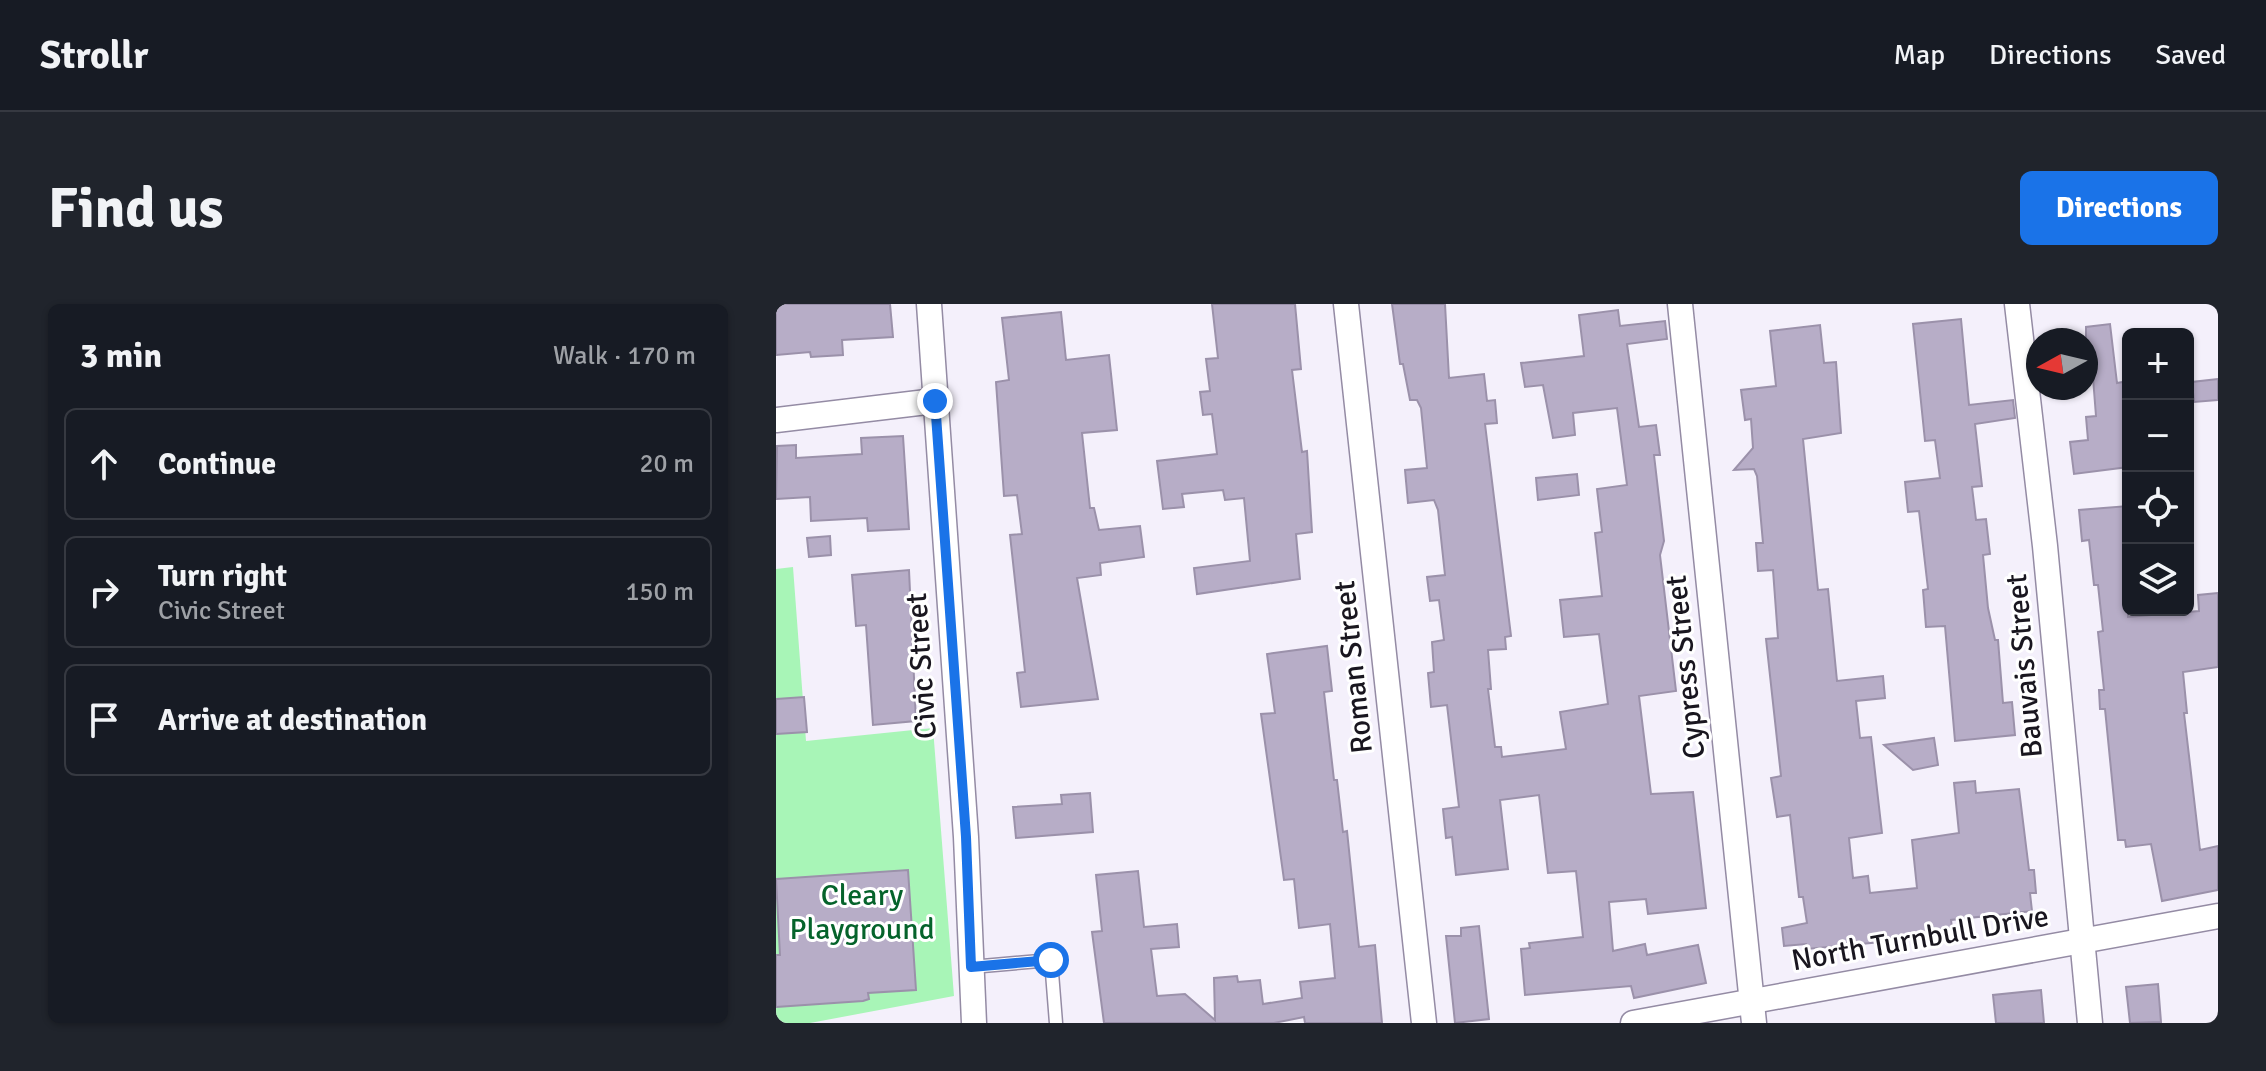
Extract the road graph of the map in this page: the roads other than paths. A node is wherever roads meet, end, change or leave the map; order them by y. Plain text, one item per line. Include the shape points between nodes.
1 (929, 304) edge
2 (1346, 304) edge
3 (1680, 304) edge
4 (2017, 304) edge
5 (935, 401) junction
6 (776, 420) edge
7 (2218, 916) edge
8 (2081, 940) junction
9 (971, 967) junction
10 (1752, 1012) edge
11 (974, 1023) edge
12 (1056, 1023) edge
13 (1424, 1023) edge
14 (1633, 1023) edge
15 (2090, 1023) edge

1 - 5 street, Civic Street
2 - 13 street, Roman Street
3 - 10 street, Cypress Street
4 - 8 street, Bauvais Street via 2047,562
5 - 6 street
5 - 9 street, Civic Street
7 - 8 street, North Turnbull Drive
8 - 10 street, North Turnbull Drive
8 - 15 street, Bauvais Street
9 - 11 street, Civic Street
9 - 12 lane via 1051,960
10 - 14 street, North Turnbull Drive

